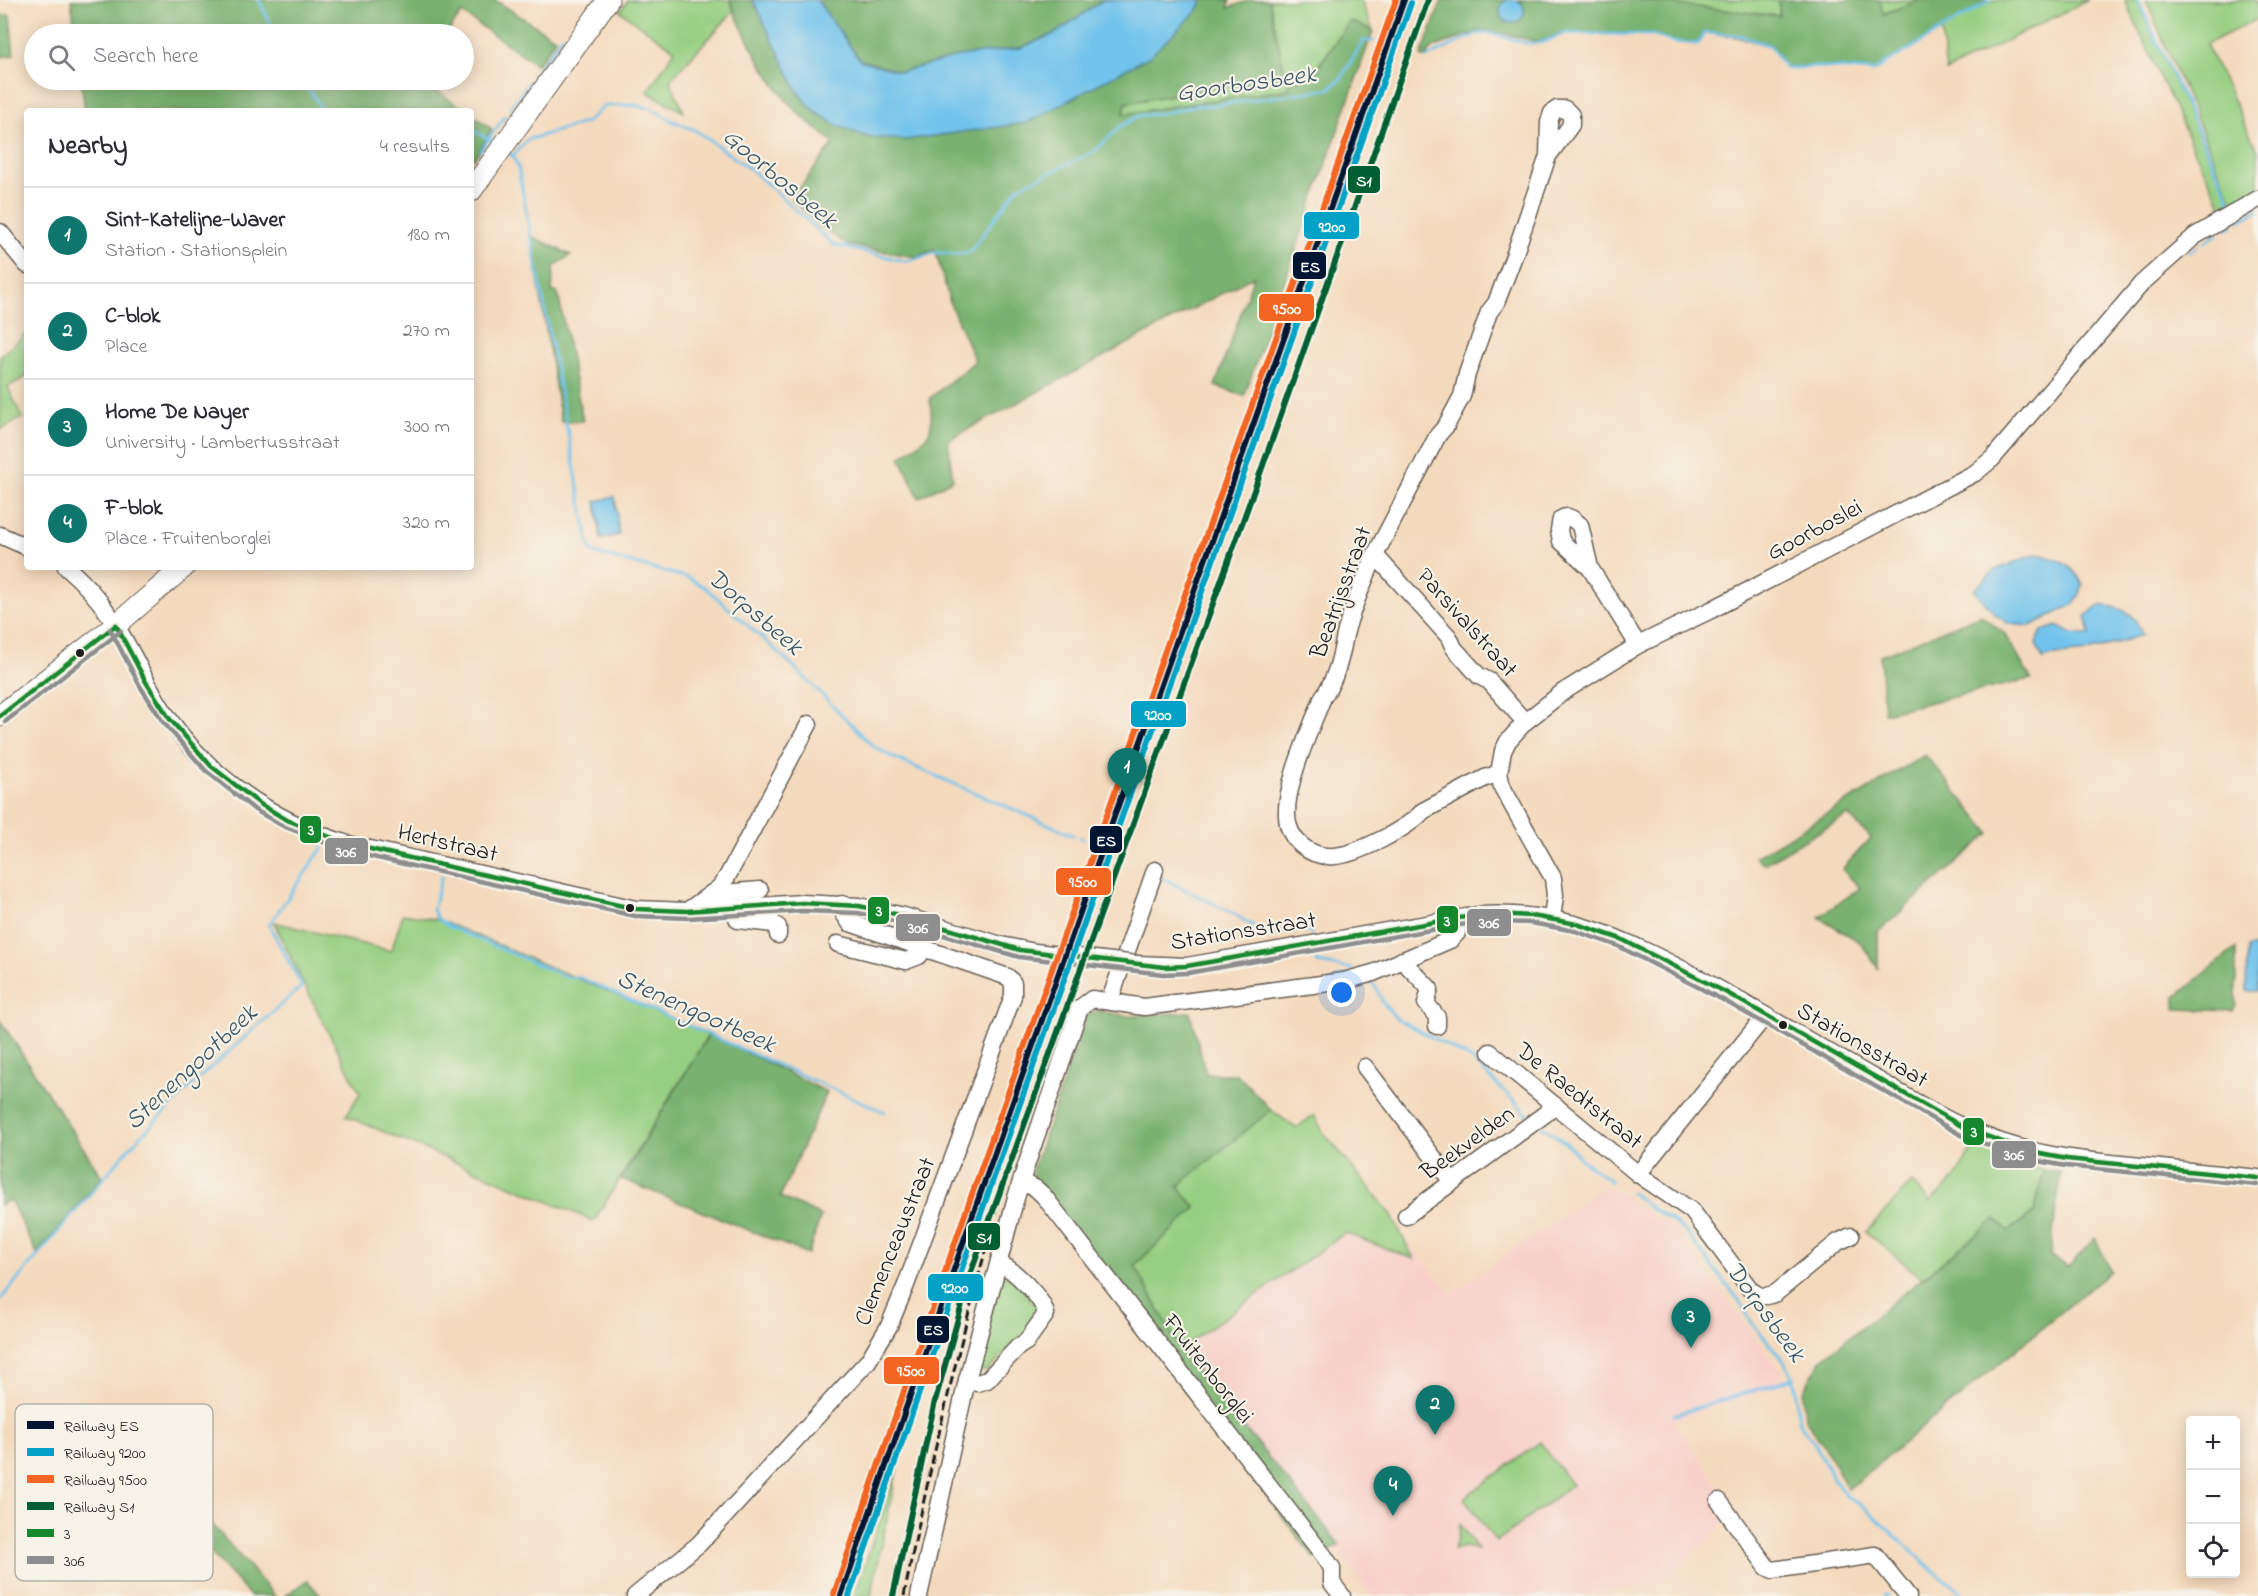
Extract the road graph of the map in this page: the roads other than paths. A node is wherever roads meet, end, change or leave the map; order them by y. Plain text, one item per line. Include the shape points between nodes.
1 (608, 0) edge
2 (1548, 156) dead end
3 (474, 187) edge
4 (2258, 199) edge
5 (0, 232) edge
6 (24, 261) edge
7 (0, 535) edge
8 (24, 546) edge
9 (1375, 555) junction
10 (1590, 568) dead end
11 (70, 570) edge
12 (180, 570) edge
13 (116, 625) junction
14 (1638, 645) junction
15 (0, 716) edge
16 (1525, 722) junction
17 (809, 724) dead end
18 (1499, 773) junction
19 (1155, 870) dead end
20 (760, 891) dead end
21 (711, 894) junction
22 (842, 904) junction
23 (732, 908) junction
24 (687, 911) junction
25 (1458, 918) junction
26 (1552, 919) junction
27 (778, 935) dead end
28 (838, 944) dead end
29 (925, 948) junction
30 (1035, 952) joint
31 (1402, 960) junction
32 (1110, 1000) junction
33 (1766, 1016) junction
34 (1437, 1026) dead end
35 (1490, 1052) dead end
36 (1365, 1067) dead end
37 (1556, 1106) junction
38 (1638, 1174) junction
39 (2258, 1178) edge
40 (1021, 1182) junction
41 (1452, 1182) junction
42 (1406, 1216) dead end
43 (1851, 1236) dead end
44 (999, 1263) junction
45 (966, 1380) junction
46 (1719, 1501) dead end
47 (638, 1595) edge
48 (919, 1596) edge
49 (1342, 1596) edge
50 (1908, 1596) edge

1 - 3 main road
2 - 9 street, Beatrijsstraat via 1462,396
4 - 14 street, Goorboslei via 2194,236 2142,283 1992,459 1975,472
5 - 6 street
7 - 8 street
9 - 16 street, Parsivalstraat via 1479,676 1489,681
9 - 18 street, Beatrijsstraat via 1330,688 1323,697 1291,782 1287,816 1292,834 1315,854 1342,855 1366,847 1416,820 1423,811
10 - 14 street
11 - 13 street, Hertstraat via 99,600
12 - 13 main road
13 - 15 main road
13 - 24 street, Hertstraat via 150,688 188,742 243,794 291,823 348,844 636,909
14 - 16 street, Goorboslei via 1563,692
16 - 18 street, Goorboslei via 1508,741
17 - 21 street via 727,877
18 - 26 street via 1502,787 1553,878
19 - 32 street
20 - 21 street
21 - 24 street
22 - 23 street, Hertstraat
22 - 29 street, Clemenceaustraat via 850,923
22 - 30 street, Hertstraat via 888,912
23 - 24 street, Hertstraat
23 - 27 street via 738,920 774,924
25 - 26 street, Stationsstraat via 1494,914
25 - 30 street, Stationsstraat, bridge via 1187,966
25 - 31 street via 1455,936
26 - 33 street, Stationsstraat via 1621,939
28 - 29 street via 906,961 919,956
29 - 47 street, Clemenceaustraat via 1000,973 1013,983 1014,990 890,1326 868,1361 699,1544
31 - 32 street via 1344,981 1144,1007
31 - 34 street via 1430,989 1426,1003 1437,1017
32 - 40 street via 1092,999 1080,1008
33 - 38 street
33 - 39 street, Stationsstraat via 1965,1128 2030,1152
35 - 37 street, De Raedtstraat
36 - 41 street
37 - 38 street, De Raedtstraat
37 - 41 street, Beekvelden
38 - 43 street, De Raedtstraat via 1692,1211 1759,1296 1776,1293 1838,1242
40 - 44 street
40 - 49 street, Fruitenborglei via 1043,1195 1236,1441 1332,1568 1332,1583
41 - 42 street, Beekvelden
44 - 45 street
44 - 45 street via 1026,1284 1046,1314 1026,1342 987,1380
45 - 48 street
46 - 50 street via 1767,1567 1773,1570 1875,1555

